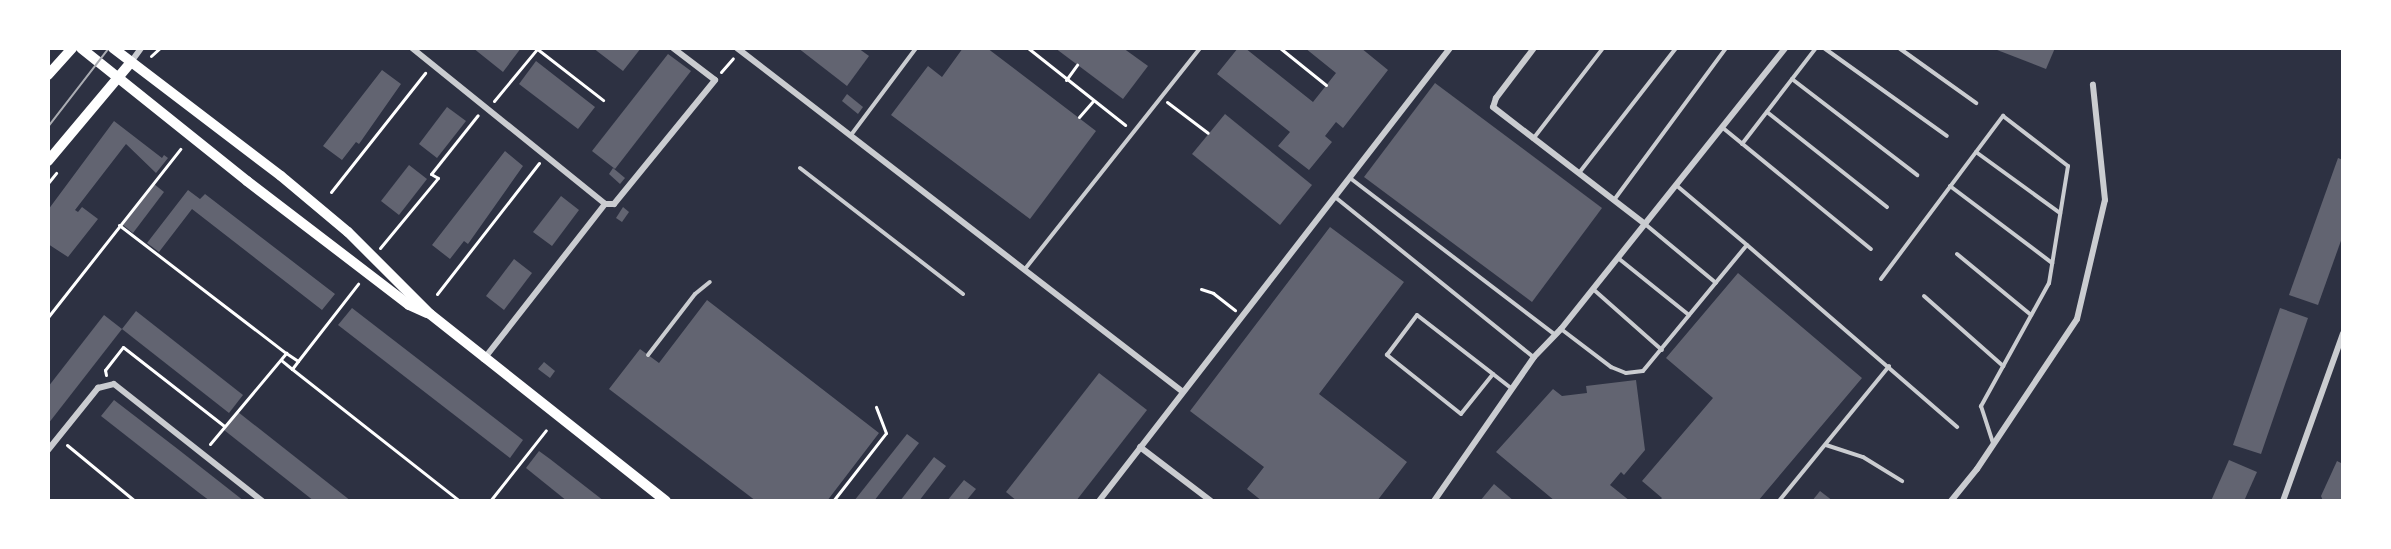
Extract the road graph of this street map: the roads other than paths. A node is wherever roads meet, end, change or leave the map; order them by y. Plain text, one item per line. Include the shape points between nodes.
1 (72, 48) edge
2 (81, 48) edge
3 (113, 48) edge
4 (141, 48) edge
5 (412, 48) edge
6 (674, 48) edge
7 (916, 48) edge
8 (1200, 48) edge
9 (1450, 48) edge
10 (1534, 48) edge
11 (1604, 48) edge
12 (1676, 48) edge
13 (1726, 48) edge
14 (1785, 48) edge
15 (1816, 48) edge
16 (1824, 48) edge
17 (1899, 48) edge
18 (738, 49) edge
19 (131, 62) junction
20 (48, 75) edge
21 (119, 77) junction
22 (1792, 79) junction
23 (2093, 85) dead end
24 (1976, 103) dead end
25 (1767, 112) junction
26 (1723, 128) junction
27 (851, 135) junction
28 (1947, 136) dead end
29 (1533, 139) junction
30 (1742, 144) junction
31 (1976, 152) junction
32 (48, 161) edge
33 (800, 168) dead end
34 (1578, 173) junction
35 (1917, 174) dead end
36 (1350, 178) junction
37 (1676, 185) junction
38 (1950, 186) junction
39 (1335, 197) junction
40 (1613, 200) junction
41 (604, 204) junction
42 (1887, 207) dead end
43 (2060, 213) junction
44 (1645, 224) junction
45 (1747, 245) junction
46 (1870, 249) dead end
47 (1957, 254) dead end
48 (1618, 258) junction
49 (2052, 263) junction
50 (1025, 269) junction
51 (1881, 279) dead end
52 (710, 282) dead end
53 (1716, 283) junction
54 (1593, 289) junction
55 (963, 294) dead end
56 (1924, 296) dead end
57 (430, 314) junction
58 (1689, 315) junction
59 (2031, 315) junction
60 (1561, 330) junction
61 (2343, 333) edge
62 (1555, 335) junction
63 (1662, 350) junction
64 (648, 355) dead end
65 (1534, 357) junction
66 (483, 359) junction
67 (1889, 366) junction
68 (2003, 366) junction
69 (1492, 374) junction
70 (1512, 390) junction
71 (1183, 392) junction
72 (1956, 427) dead end
73 (1826, 445) junction
74 (1994, 445) junction
75 (1140, 447) junction
76 (48, 450) edge
77 (1902, 481) dead end
78 (262, 501) edge
79 (666, 501) edge
80 (1099, 501) edge
81 (1211, 501) edge
82 (1434, 501) edge
83 (1779, 501) edge
84 (1951, 501) edge
85 (2283, 501) edge

1 - 20 main road
2 - 21 main road
3 - 19 main road
4 - 19 street
5 - 41 street
6 - 41 street via 715,80 614,204
7 - 27 lane
8 - 50 lane
9 - 36 street
10 - 29 street via 1493,107
11 - 29 lane
12 - 34 lane
13 - 40 lane
14 - 26 street
15 - 22 lane
16 - 28 lane
17 - 24 lane
18 - 27 street
19 - 21 main road
19 - 57 main road via 321,209
21 - 32 main road
21 - 57 main road via 190,137 409,305
22 - 25 lane
22 - 35 lane
23 - 74 street via 2105,200 2077,319
25 - 30 lane
25 - 42 lane
26 - 30 lane
26 - 37 street
27 - 50 street
29 - 34 street
30 - 46 lane
31 - 38 lane
31 - 43 lane
31 - 43 lane via 2003,116 2068,166
33 - 55 lane
34 - 40 street
36 - 39 street
36 - 62 lane
37 - 44 street
37 - 45 lane
38 - 49 lane
38 - 51 lane
39 - 65 lane
39 - 71 street
40 - 44 street
41 - 66 street
43 - 49 lane
44 - 48 street
44 - 53 lane
45 - 53 lane
45 - 67 lane
47 - 59 lane
48 - 54 street
48 - 58 lane
49 - 59 lane via 2049,283
50 - 71 street
52 - 64 lane via 695,294
53 - 58 lane
54 - 60 street
54 - 63 lane
56 - 68 lane
57 - 66 main road
58 - 63 lane
59 - 68 lane
60 - 62 street
60 - 63 lane via 1611,367 1626,372 1643,371
61 - 85 street
62 - 65 street
65 - 70 street
66 - 79 main road
67 - 72 lane
67 - 73 lane
68 - 74 lane via 1981,406
69 - 69 lane via 1417,315 1387,355 1461,414
69 - 70 lane
70 - 82 street
71 - 75 street
73 - 77 lane via 1863,457
73 - 83 lane
74 - 84 street
75 - 80 street
75 - 81 street
76 - 78 street via 107,383 114,384

